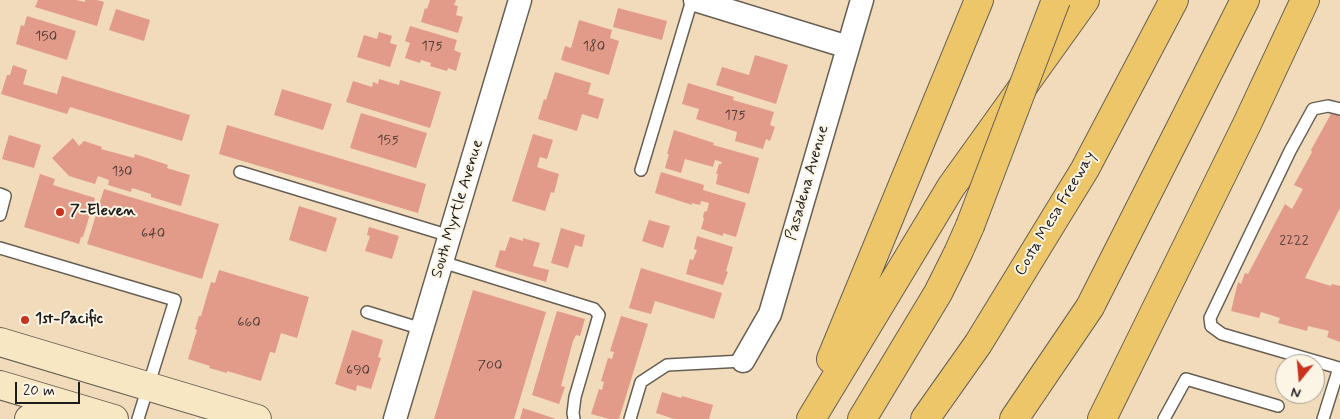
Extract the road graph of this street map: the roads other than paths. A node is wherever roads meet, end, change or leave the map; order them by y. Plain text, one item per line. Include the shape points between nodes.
1 (520, 0) edge
2 (694, 0) edge
3 (862, 0) edge
4 (979, 0) edge
5 (1056, 0) edge
6 (1085, 0) edge
7 (1174, 0) edge
8 (1245, 0) edge
9 (1302, 6) edge
10 (848, 47) junction
11 (1340, 109) edge
12 (641, 170) dead end
13 (240, 172) dead end
14 (0, 194) edge
15 (0, 215) edge
16 (450, 236) junction
17 (0, 248) edge
18 (442, 262) junction
19 (1090, 307) junction
20 (367, 312) dead end
21 (422, 329) junction
22 (0, 342) edge
23 (742, 361) joint
24 (0, 385) edge
25 (148, 386) junction
26 (69, 406) junction
27 (1278, 406) dead end
28 (228, 415) edge
29 (29, 419) edge
30 (114, 419) edge
31 (138, 419) edge
32 (257, 419) edge
33 (395, 419) edge
34 (574, 419) edge
35 (630, 419) edge
36 (806, 419) edge
37 (812, 419) edge
38 (862, 419) edge
39 (925, 419) edge
40 (1014, 419) edge
41 (1030, 419) edge
42 (1102, 419) edge
43 (1164, 419) edge
44 (1323, 419) edge

1 - 16 street, South Myrtle Avenue
2 - 10 street
2 - 12 lane
3 - 10 street, Pasadena Avenue
4 - 36 highway
5 - 38 highway, bridge via 958,253 938,293
6 - 37 highway via 951,187
7 - 39 highway, Costa Mesa Freeway via 1085,169 978,344
8 - 19 highway
9 - 42 highway
10 - 23 street, Pasadena Avenue via 770,314
11 - 44 lane via 1328,106 1313,109 1210,318 1211,326 1222,334 1339,368
13 - 16 lane
14 - 15 lane via 5,196
16 - 18 street, South Myrtle Avenue
17 - 25 lane via 175,300
18 - 21 street, South Myrtle Avenue
18 - 34 lane via 594,309 599,315 575,397
19 - 40 highway
19 - 41 highway
20 - 21 lane
21 - 33 street, South Myrtle Avenue
22 - 25 main road
23 - 35 lane via 667,365 641,382
24 - 26 main road
25 - 28 main road
25 - 31 lane
26 - 29 main road via 46,409
26 - 30 main road
27 - 43 lane via 1186,379
28 - 32 main road

